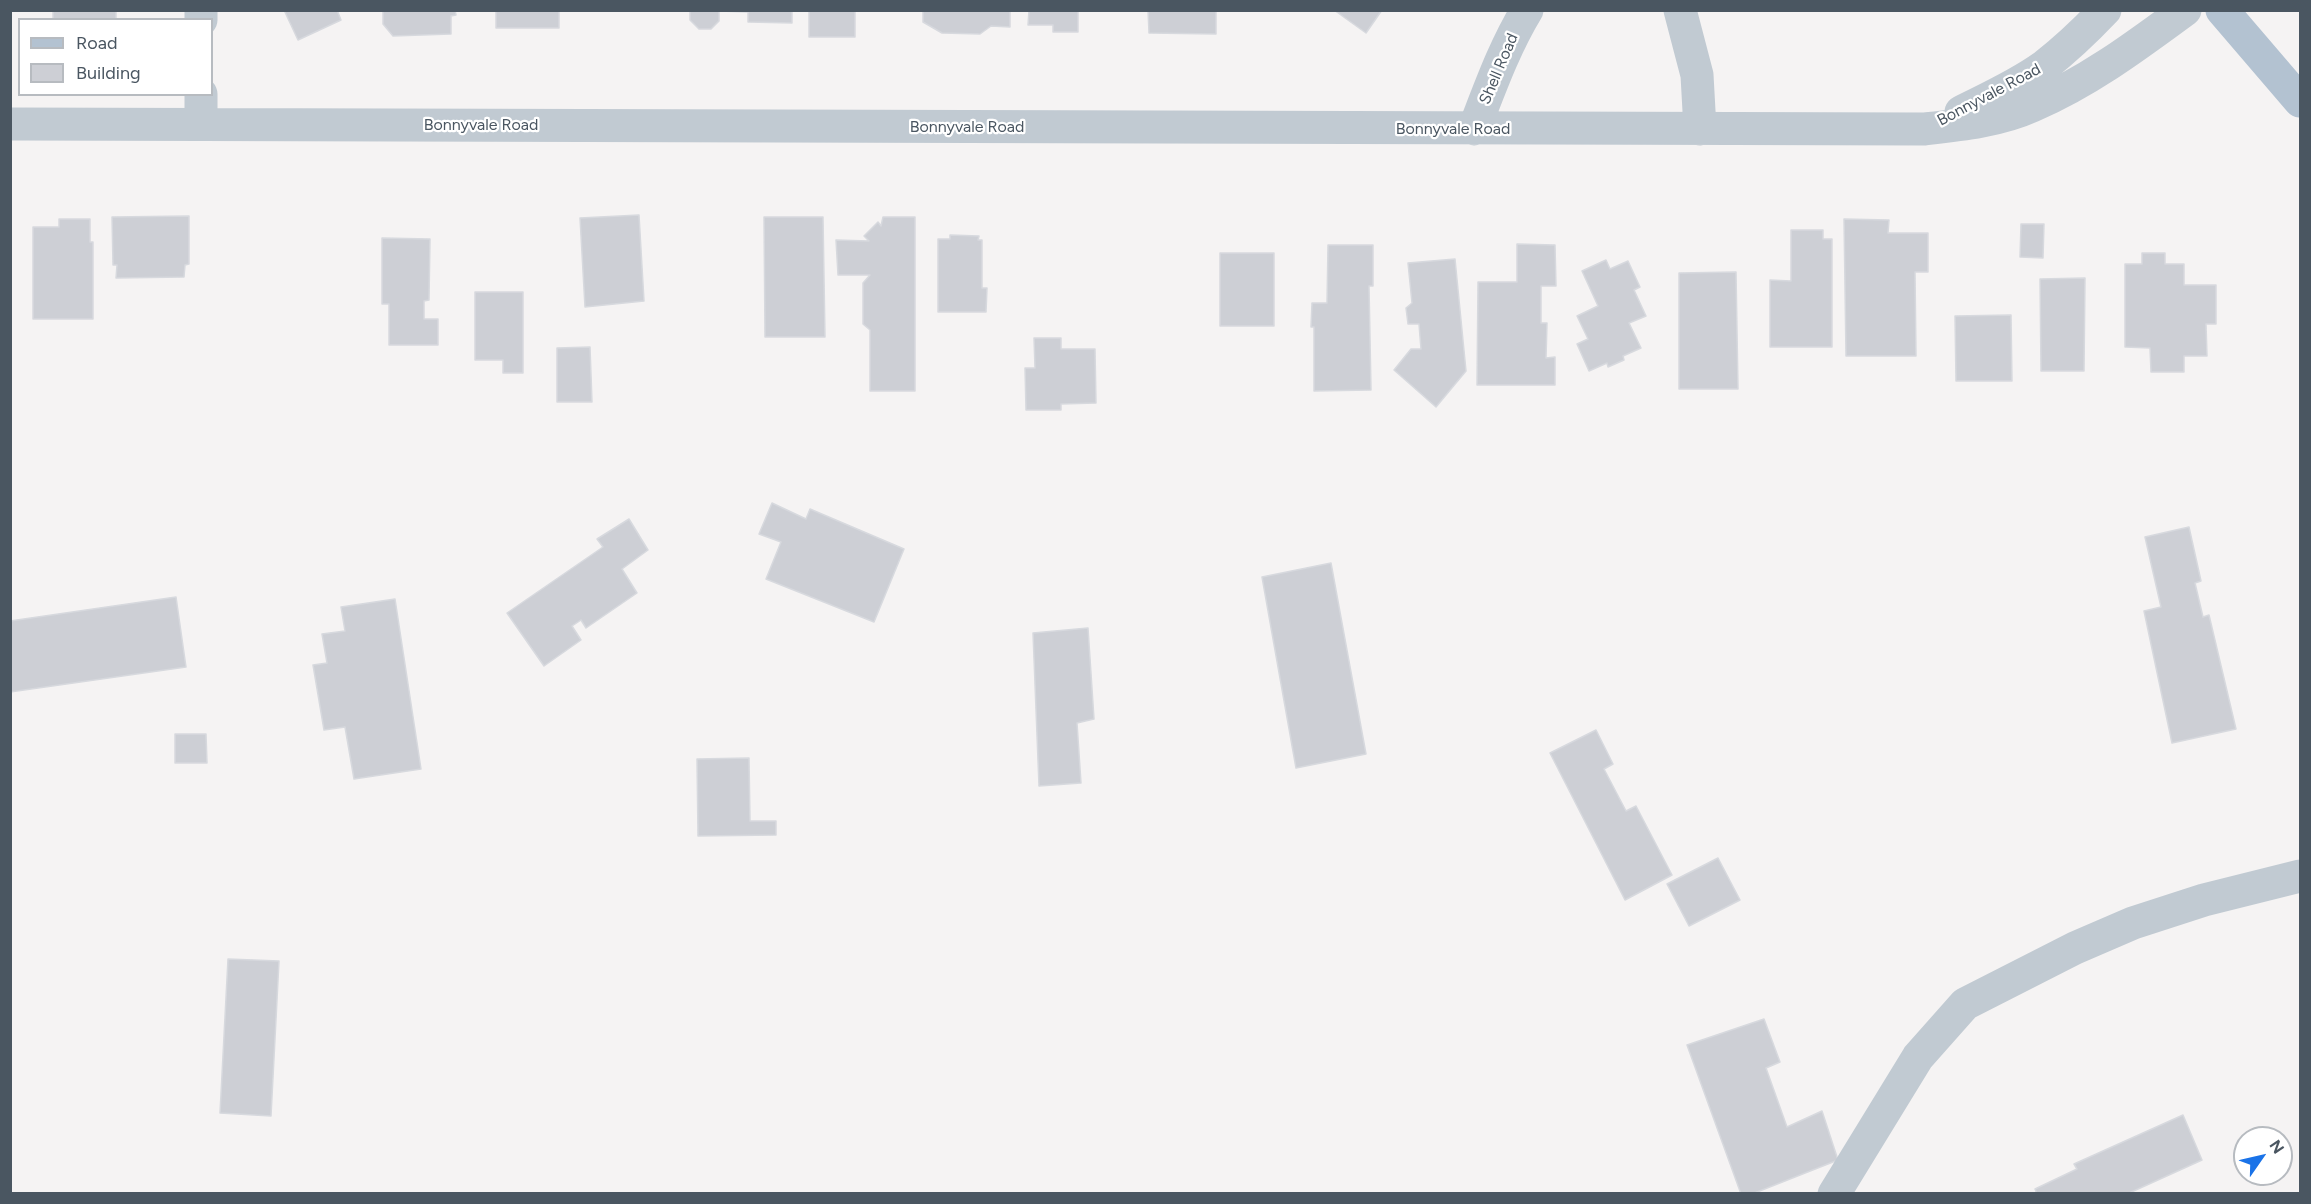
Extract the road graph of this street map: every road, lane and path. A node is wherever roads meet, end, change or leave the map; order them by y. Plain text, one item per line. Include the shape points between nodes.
1 (1527, 10) edge
2 (1680, 10) edge
3 (2105, 10) edge
4 (2185, 10) edge
5 (2222, 10) edge
6 (2301, 101) edge
7 (201, 109) edge
8 (10, 124) edge
9 (1474, 129) junction
10 (1700, 129) junction
11 (1924, 129) junction
12 (2301, 876) edge
13 (1834, 1194) edge

1 - 9 street, Shell Road via 1512,34
2 - 10 street via 1697,75
3 - 11 street, Bonnyvale Road via 2042,68
4 - 11 street, Bonnyvale Road via 2088,78 2031,107 1974,123
5 - 6 main road
7 - 8 street, Bonnyvale Road
7 - 9 street, Bonnyvale Road
9 - 10 street, Bonnyvale Road
10 - 11 street, Bonnyvale Road
12 - 13 street via 2133,922 1965,1004 1918,1057

